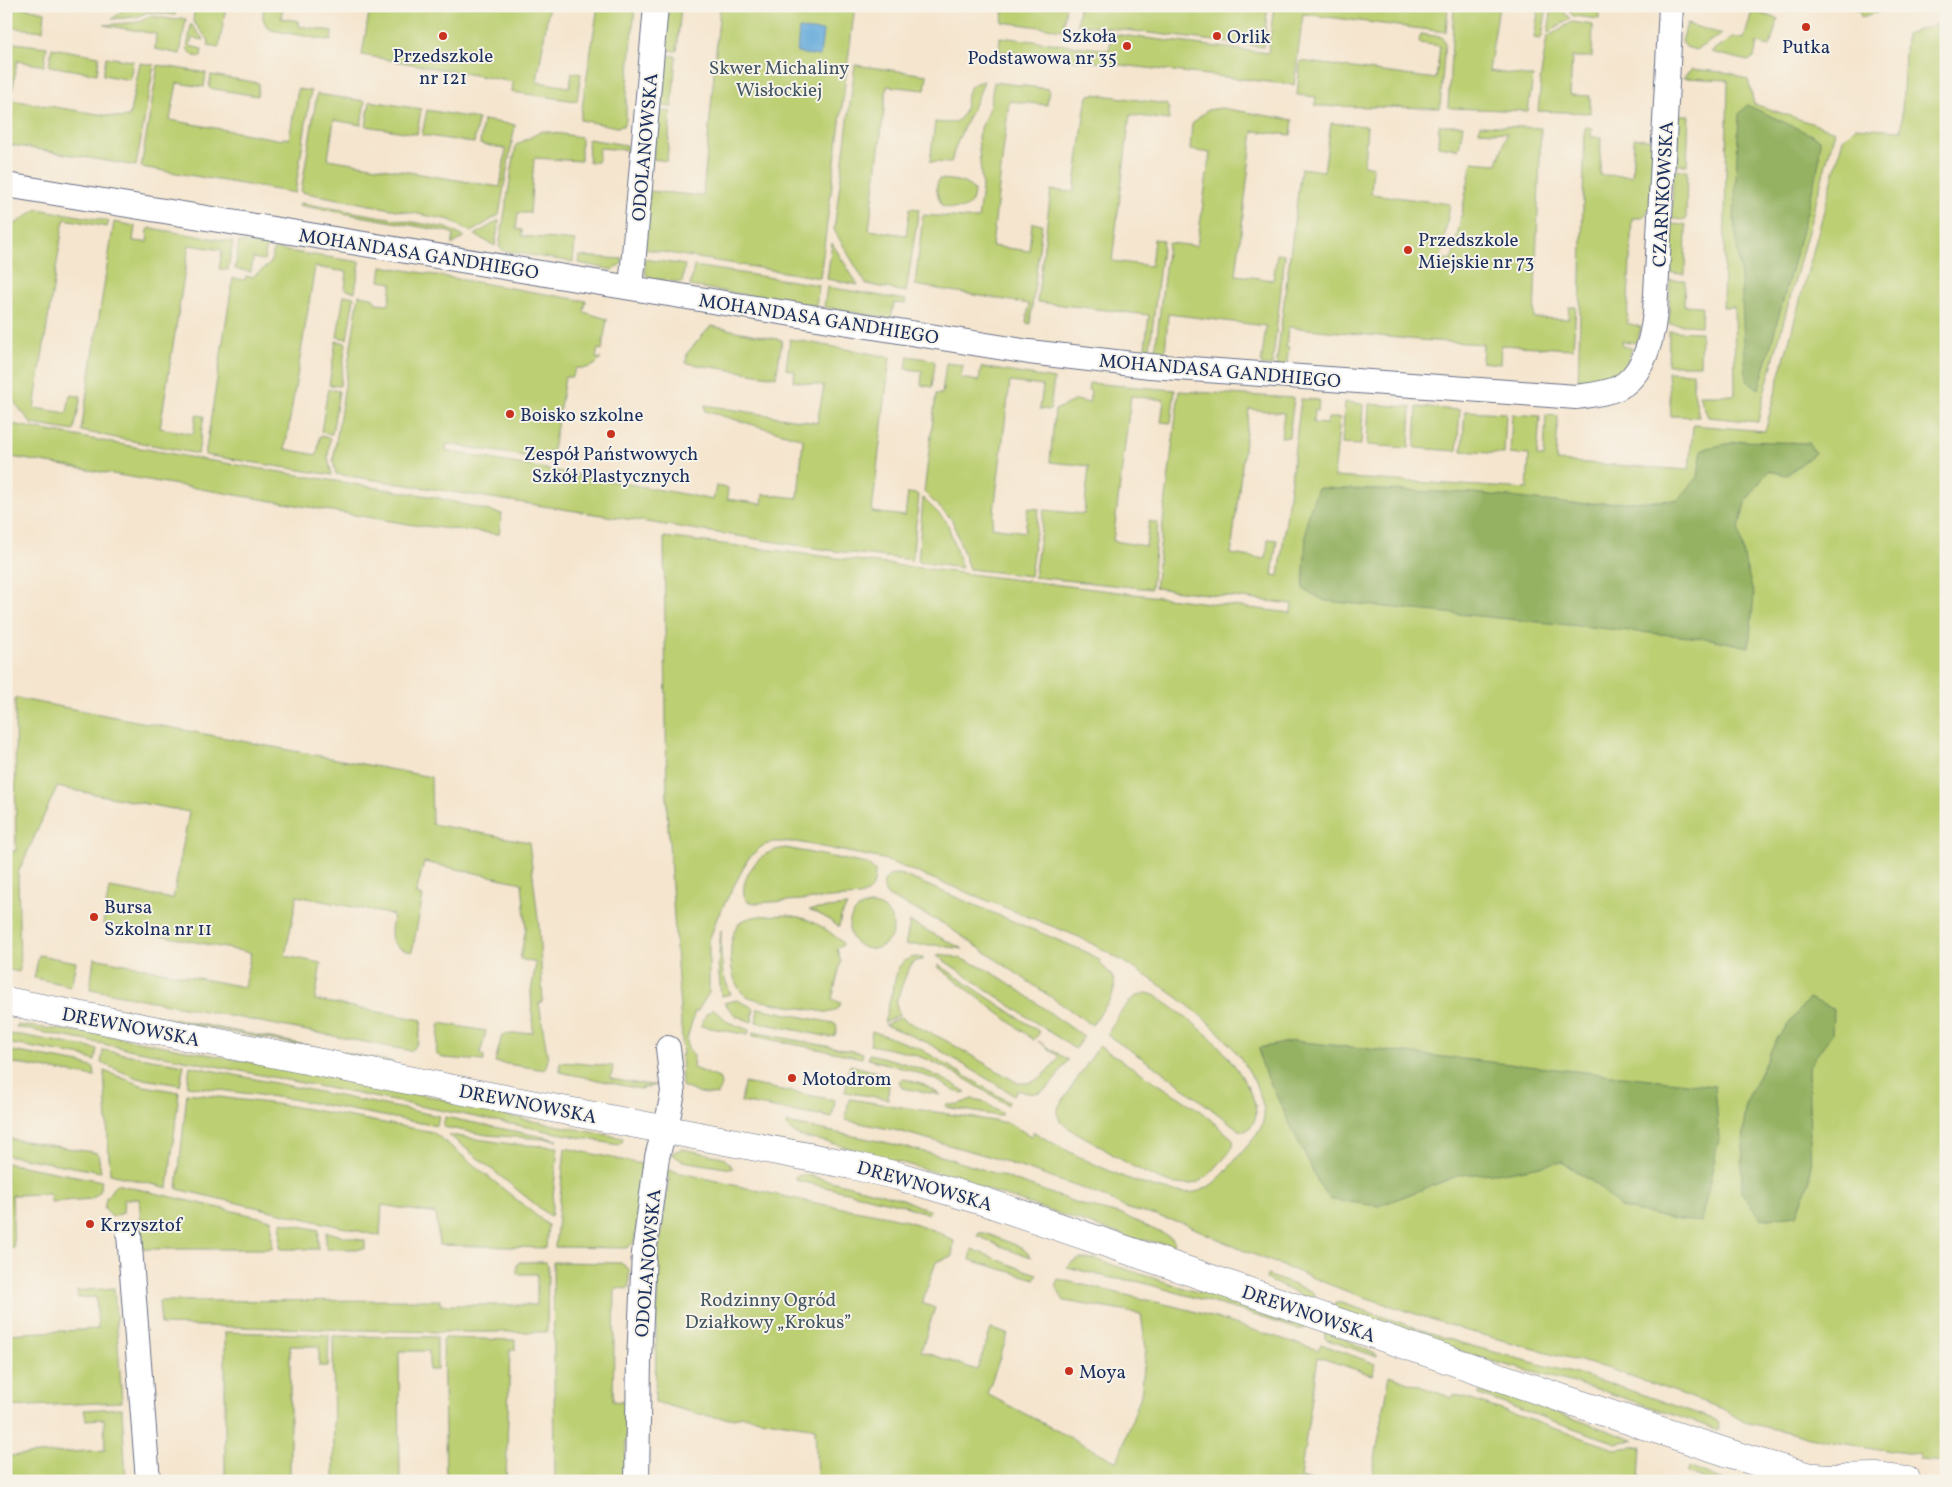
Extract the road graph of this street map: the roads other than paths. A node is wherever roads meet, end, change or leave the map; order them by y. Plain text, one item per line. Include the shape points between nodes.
1 (656, 6) edge
2 (1671, 6) edge
3 (6, 185) edge
4 (631, 288) junction
5 (1632, 376) joint
6 (6, 1001) edge
7 (668, 1048) dead end
8 (665, 1128) junction
9 (129, 1234) dead end
10 (1783, 1475) edge
11 (1818, 1480) edge
12 (148, 1481) edge
13 (637, 1481) edge
14 (1907, 1481) edge

1 - 4 street, ODOLANOWSKA
2 - 5 street, CZARNKOWSKA via 1655,313 1649,346
3 - 4 street, MOHANDASA GANDHIEGO
4 - 5 street, MOHANDASA GANDHIEGO via 1029,352 1150,366 1554,397 1598,394 1619,387
6 - 8 main road, DREWNOWSKA
7 - 8 street, ODOLANOWSKA via 673,1092
8 - 10 main road, DREWNOWSKA via 851,1165 986,1202
8 - 13 street, ODOLANOWSKA via 657,1157 644,1253
9 - 12 street
10 - 11 main road, DREWNOWSKA
11 - 14 main road, DREWNOWSKA via 1876,1477

